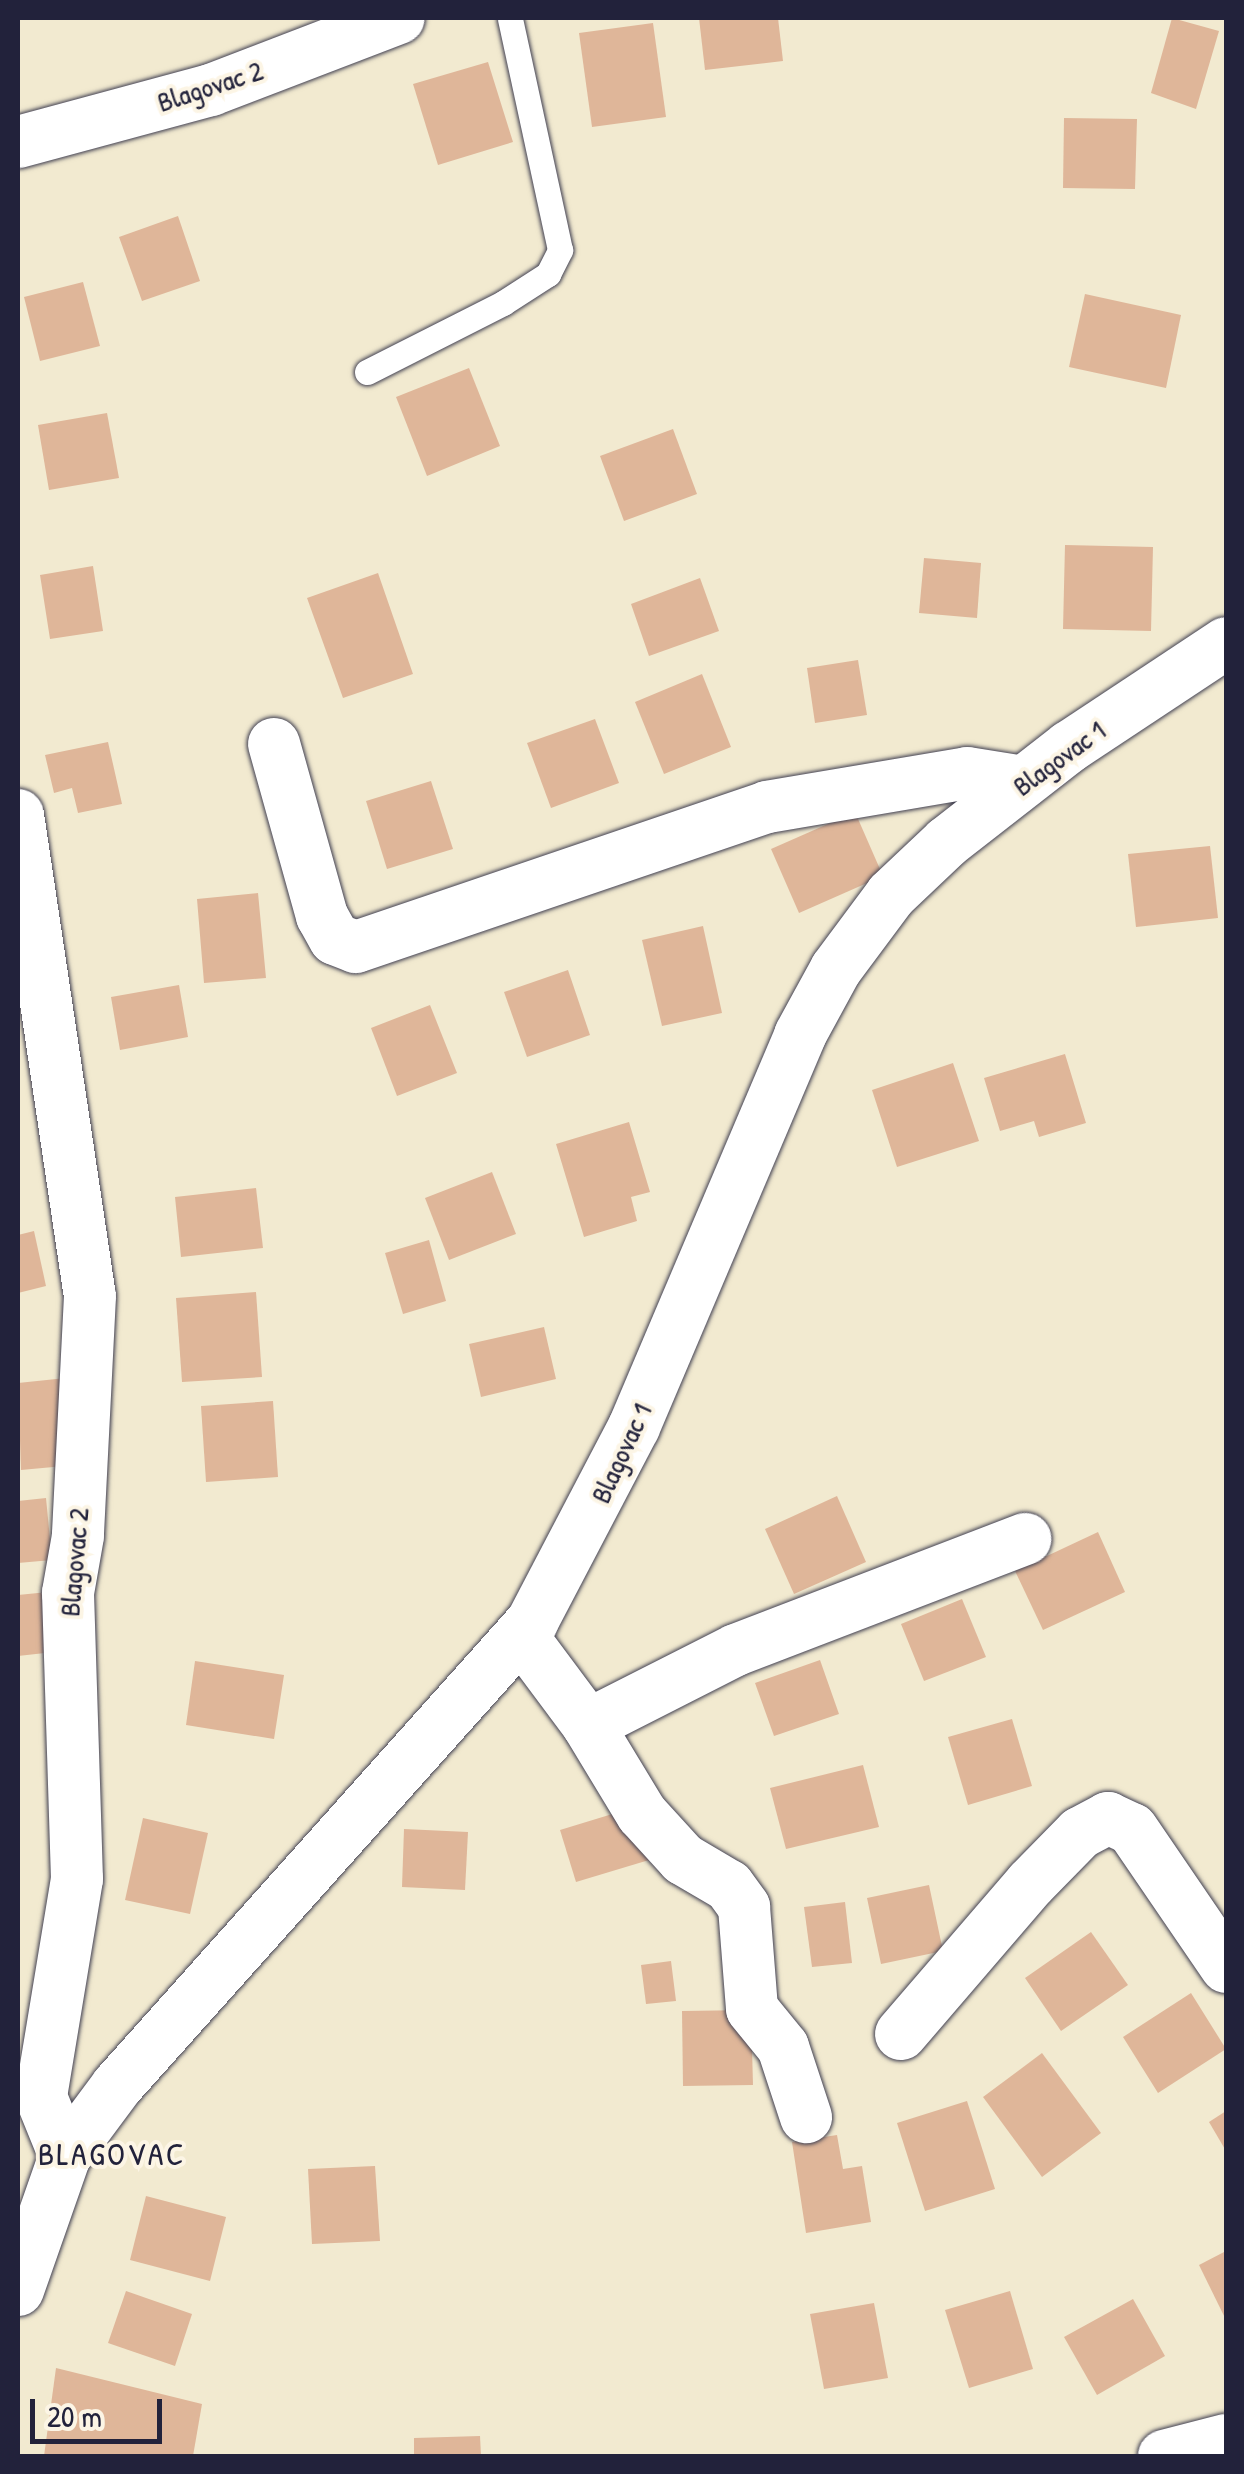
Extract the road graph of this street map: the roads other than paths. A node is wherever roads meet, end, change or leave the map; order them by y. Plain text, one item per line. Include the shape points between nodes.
1 (398, 18) edge
2 (510, 18) edge
3 (18, 142) edge
4 (366, 372) dead end
5 (1226, 644) edge
6 (274, 744) dead end
7 (1024, 782) junction
8 (18, 815) edge
9 (29, 966) edge
10 (1025, 1540) dead end
11 (520, 1635) junction
12 (588, 1725) junction
13 (1226, 1967) edge
14 (902, 2034) dead end
15 (806, 2117) dead end
16 (65, 2156) junction
17 (18, 2290) edge
18 (1226, 2440) edge
19 (1164, 2456) edge

1 - 3 street, Blagovac 2 via 211,90
2 - 4 lane via 560,250 548,274 504,304
5 - 7 street, Blagovac 1
6 - 7 street via 322,916 334,939 356,947 767,807 968,773
7 - 11 street, Blagovac 1 via 890,895 836,969 800,1034 618,1460
8 - 9 street, Blagovac 2
9 - 16 street, Blagovac 2 via 90,1296 78,1536 68,1593 77,1879 41,2097
10 - 12 street via 736,1650
11 - 12 street
11 - 16 street, Blagovac 1 via 167,2028
12 - 15 street via 642,1814 683,1859 729,1886 744,1907 752,2009 783,2047
13 - 14 street via 1132,1828 1108,1818 1080,1833 1032,1883
16 - 17 street, Blagovac 1
18 - 19 street

